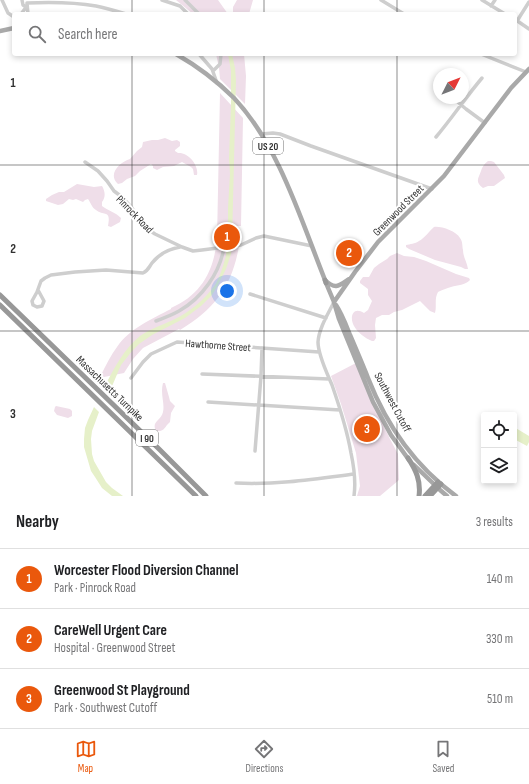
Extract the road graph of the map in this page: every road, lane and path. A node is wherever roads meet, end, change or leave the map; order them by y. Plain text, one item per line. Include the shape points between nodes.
1 (2, 0) edge
2 (22, 0) edge
3 (162, 0) edge
4 (185, 0) edge
5 (382, 0) edge
6 (482, 0) edge
7 (495, 0) edge
8 (51, 1) edge
9 (60, 1) edge
10 (529, 2) edge
11 (491, 6) junction
12 (27, 7) junction
13 (23, 12) edge
14 (28, 12) edge
15 (118, 12) edge
16 (186, 12) edge
17 (197, 12) edge
18 (401, 12) edge
19 (502, 12) edge
20 (12, 16) edge
21 (517, 19) edge
22 (517, 21) edge
23 (12, 28) edge
24 (529, 29) edge
25 (0, 31) edge
26 (179, 56) edge
27 (201, 56) edge
28 (221, 56) edge
29 (487, 56) edge
30 (528, 70) edge
31 (213, 71) junction
32 (482, 78) dead end
33 (219, 84) junction
34 (461, 105) junction
35 (485, 123) junction
36 (261, 134) junction
37 (436, 137) dead end
38 (85, 162) dead end
39 (432, 189) junction
40 (312, 246) junction
41 (181, 247) junction
42 (225, 247) junction
43 (349, 279) junction
44 (326, 281) junction
45 (38, 290) dead end
46 (250, 294) dead end
47 (0, 295) edge
48 (334, 302) junction
49 (0, 306) edge
50 (326, 318) junction
51 (156, 321) dead end
52 (262, 348) junction
53 (320, 352) junction
54 (202, 374) dead end
55 (261, 376) junction
56 (131, 378) dead end
57 (329, 379) junction
58 (208, 402) dead end
59 (259, 404) junction
60 (340, 410) junction
61 (255, 451) dead end
62 (408, 458) junction
63 (354, 474) junction
64 (236, 483) dead end
65 (438, 485) junction
66 (196, 496) edge
67 (206, 496) edge
68 (354, 496) edge
69 (420, 496) edge
70 (425, 496) edge
71 (430, 496) edge
72 (447, 496) edge
73 (456, 496) edge

1 - 20 street
2 - 12 street
3 - 16 street via 180,6
4 - 17 street
5 - 18 street
6 - 11 street
7 - 11 street
8 - 9 street
8 - 12 street via 27,3
9 - 15 street
10 - 21 street
11 - 19 street
12 - 13 street
12 - 14 street
22 - 24 street
23 - 25 main road
26 - 33 main road, US 20
27 - 31 street
28 - 31 street via 220,64
29 - 30 street
30 - 35 main road, Greenwood Street via 510,88
31 - 33 street
32 - 34 street
33 - 36 main road, US 20 via 238,103
34 - 35 street
34 - 37 street
35 - 39 main road, Greenwood Street
36 - 39 street via 280,134
36 - 40 main road, Southwest Cutoff / US 20 via 294,199
38 - 41 street, Pinrock Road via 107,181 149,230
39 - 43 main road, Greenwood Street via 380,240
40 - 42 street, Pinrock Road via 264,236 241,245
40 - 44 main road, Southwest Cutoff / US 20
41 - 42 street, Pinrock Road via 196,251
41 - 45 street via 164,252 143,273 106,270 50,275 42,280
42 - 51 street via 218,269 208,285 180,311
43 - 44 main road via 336,286
43 - 48 main road, Greenwood Street
44 - 48 main road, Southwest Cutoff / US 20
46 - 50 street
47 - 67 highway, Massachusetts Turnpike / I 90
48 - 50 street, Greenwood Street
48 - 62 main road, Southwest Cutoff / US 20 via 373,402 391,435
48 - 65 main road, Southwest Cutoff / US 20 via 390,423 412,455
49 - 66 highway, Massachusetts Turnpike / I 90
50 - 53 street, Greenwood Street via 319,336
52 - 53 street, Hawthorne Street
52 - 55 street
52 - 56 street, Hawthorne Street via 176,342 151,354
53 - 57 street, Greenwood Street
54 - 55 street
55 - 57 street
55 - 59 street
57 - 60 street, Greenwood Street
58 - 59 street
59 - 60 street
59 - 61 street
60 - 63 street, Greenwood Street via 347,431
62 - 65 main road, Southwest Cutoff / US 20 via 418,470
62 - 69 highway via 419,479
63 - 64 street via 309,480
63 - 68 street, Greenwood Street
65 - 70 highway
65 - 71 highway
65 - 72 main road, Southwest Cutoff / US 20
65 - 73 main road, Southwest Cutoff / US 20

